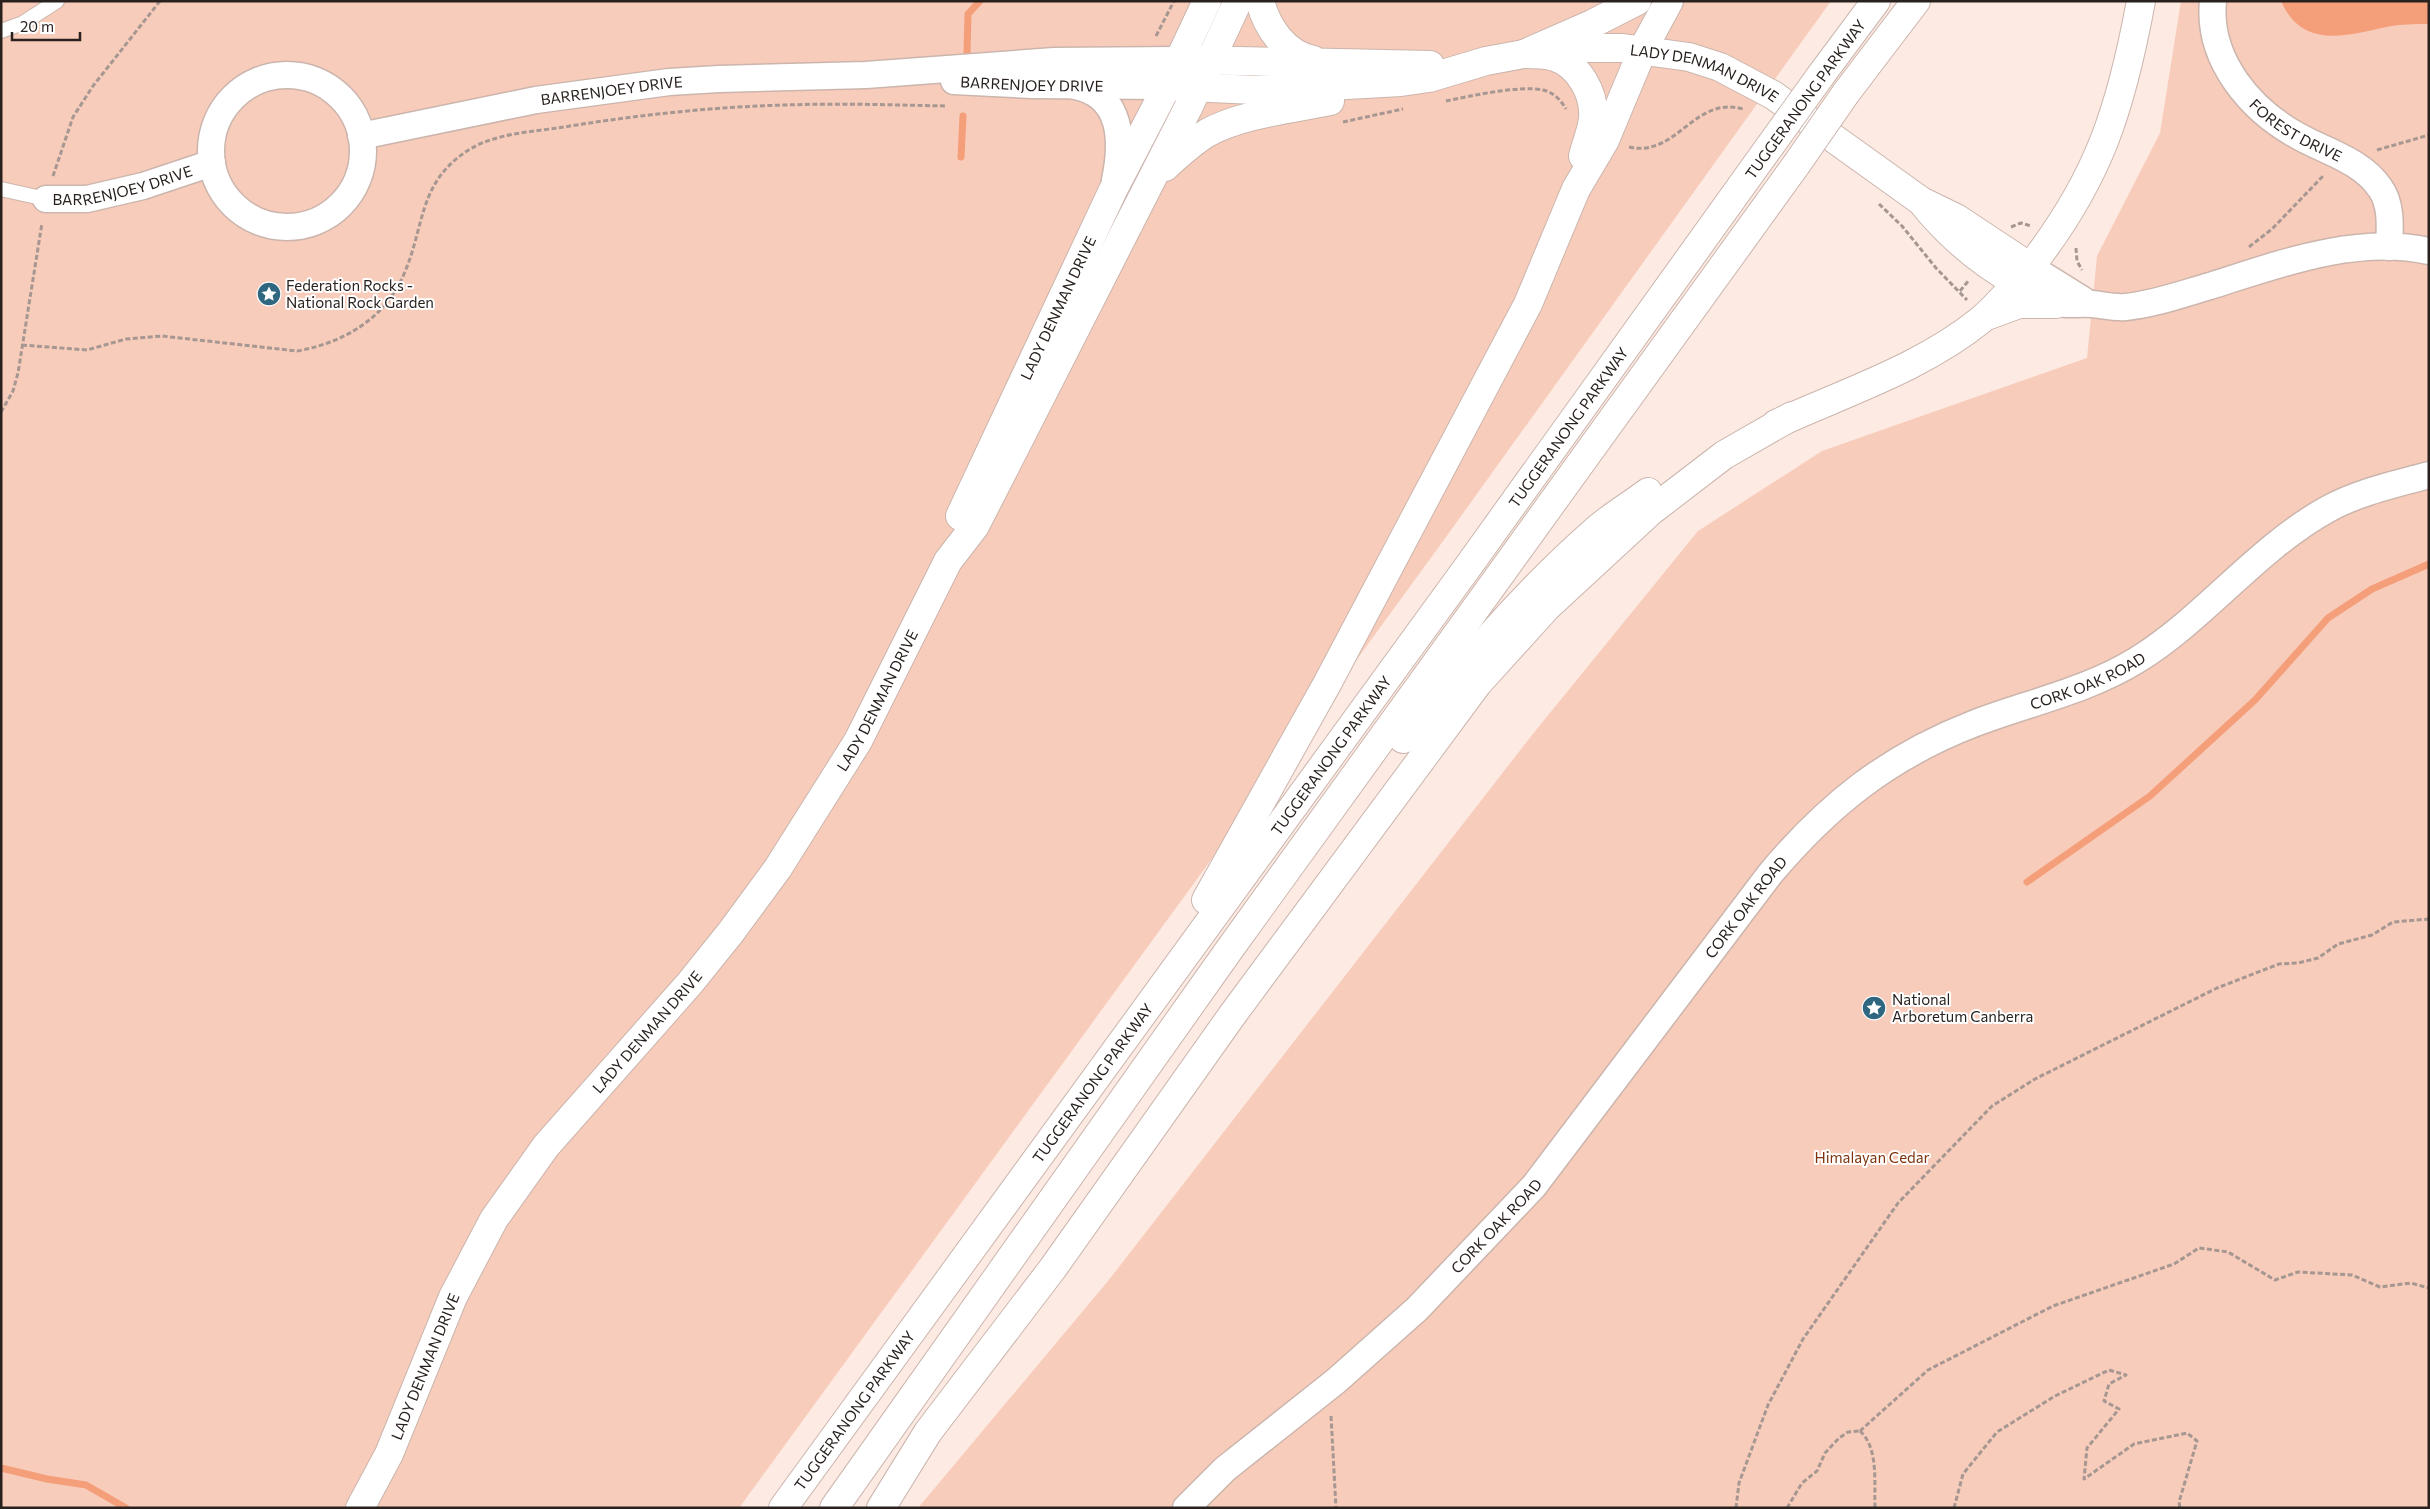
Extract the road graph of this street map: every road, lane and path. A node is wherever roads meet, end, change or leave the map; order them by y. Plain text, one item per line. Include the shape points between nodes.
1 (57, 1) edge
2 (1207, 1) edge
3 (1238, 1) edge
4 (1260, 1) edge
5 (1636, 1) edge
6 (1669, 1) edge
7 (1876, 1) edge
8 (1916, 1) edge
9 (2141, 1) edge
10 (2213, 1) edge
11 (1, 31) edge
12 (1643, 49) junction
13 (1524, 54) junction
14 (1180, 60) junction
15 (1210, 60) junction
16 (1317, 61) junction
17 (1486, 61) junction
18 (866, 74) junction
19 (1429, 78) junction
20 (1067, 85) junction
21 (1168, 86) junction
22 (1198, 87) junction
23 (955, 106) dead end
24 (2429, 135) edge
25 (361, 136) junction
26 (2350, 162) junction
27 (212, 163) junction
28 (1151, 179) junction
29 (1, 189) edge
30 (1576, 189) junction
31 (1112, 190) junction
32 (46, 199) joint
33 (2054, 238) junction
34 (2389, 247) junction
35 (2248, 248) dead end
36 (2429, 251) edge
37 (2083, 271) dead end
38 (2024, 275) junction
39 (2056, 304) junction
40 (2090, 304) junction
41 (1984, 318) junction
42 (22, 345) dead end
43 (1792, 416) junction
44 (2429, 475) edge
45 (948, 561) junction
46 (2429, 919) edge
47 (1229, 950) junction
48 (1123, 1042) junction
49 (2429, 1288) edge
50 (1336, 1381) junction
51 (1860, 1432) junction
52 (360, 1508) edge
53 (783, 1508) edge
54 (834, 1508) edge
55 (881, 1508) edge
56 (1186, 1508) edge
57 (1336, 1508) edge
58 (1736, 1508) edge
59 (1787, 1508) edge
60 (1875, 1508) edge
61 (1954, 1508) edge
62 (2180, 1508) edge

1 - 11 lane via 23,23
2 - 14 main road, LADY DENMAN DRIVE
3 - 15 main road, LADY DENMAN DRIVE
4 - 16 main road via 1265,17 1283,43 1300,56
5 - 13 main road
6 - 12 main road
7 - 48 main road, TUGGERANONG PARKWAY, bridge
8 - 47 main road, TUGGERANONG PARKWAY, bridge via 1846,93
9 - 33 main road via 2121,93 2103,148 2083,190
10 - 26 street, FOREST DRIVE via 2214,32 2221,53 2235,81 2255,106 2285,129
12 - 13 main road, LADY DENMAN DRIVE via 1599,47
12 - 30 main road via 1605,140
12 - 38 main road, LADY DENMAN DRIVE via 1704,61 1751,82 1921,201 1956,218
13 - 17 main road, LADY DENMAN DRIVE
13 - 30 main road via 1541,54 1563,61 1574,70 1589,93 1592,119
14 - 15 main road, LADY DENMAN DRIVE
14 - 18 street, BARRENJOEY DRIVE via 1054,61
14 - 21 main road, LADY DENMAN DRIVE
15 - 16 main road, LADY DENMAN DRIVE
15 - 22 main road, LADY DENMAN DRIVE
16 - 17 main road, LADY DENMAN DRIVE via 1429,65
17 - 19 main road, LADY DENMAN DRIVE
18 - 20 street, BARRENJOEY DRIVE via 1000,84
18 - 25 street, BARRENJOEY DRIVE via 719,78 598,90 477,110
19 - 22 main road, LADY DENMAN DRIVE via 1307,89
19 - 28 main road via 1230,124 1191,144
20 - 21 street, BARRENJOEY DRIVE
20 - 31 street via 1093,93 1106,104 1114,117 1121,148
21 - 22 main road, BARRENJOEY DRIVE
21 - 31 main road, LADY DENMAN DRIVE
22 - 28 main road, LADY DENMAN DRIVE
23 - 42 path via 786,105 715,109 652,114 498,138 468,150 438,176 427,200 404,274 369,322 340,338 297,351 162,336 126,339 87,350
24 - 26 path via 2390,145
25 - 27 street, BARRENJOEY DRIVE via 349,108 330,89 306,78 278,76 252,84 222,110 212,136
25 - 27 street, BARRENJOEY DRIVE via 360,171 349,194 325,216 295,226 269,225 235,207 220,187
26 - 34 street, FOREST DRIVE via 2375,181 2385,197 2390,225
26 - 35 path via 2316,181 2272,229
27 - 32 street, BARRENJOEY DRIVE via 143,186 87,199
28 - 45 main road, LADY DENMAN DRIVE via 975,526
29 - 32 lane, BARRENJOEY DRIVE
30 - 48 main road via 1528,304 1327,684
31 - 45 main road, LADY DENMAN DRIVE via 957,521
33 - 37 path via 2076,246 2077,261
33 - 38 main road
34 - 36 street
34 - 40 street via 2325,253 2145,304 2111,307
38 - 39 street
38 - 40 street
38 - 41 main road
39 - 40 street
39 - 41 main road via 2019,304
41 - 43 main road via 1905,367
43 - 47 main road via 1717,450 1673,475 1597,529 1546,576 1481,644
43 - 55 main road via 1724,455 1651,510 1547,607 1478,683 1233,1014 1053,1268 928,1432
44 - 50 street, CORK OAK ROAD via 2354,498 2312,519 2271,549 2138,660 2084,686 1972,725 1914,750 1848,794 1798,841 1770,874 1534,1186 1417,1309
45 - 52 main road, LADY DENMAN DRIVE via 858,741 778,868 690,983 546,1146 494,1219 453,1297 389,1454
46 - 58 path via 2394,922 2372,935 2338,944 2318,958 2279,964 2217,988 2035,1079 1992,1106 1898,1203 1803,1339 1768,1404 1739,1483
47 - 54 main road, TUGGERANONG PARKWAY
48 - 53 main road, TUGGERANONG PARKWAY
49 - 51 path via 2411,1283 2380,1287 2352,1274 2298,1272 2274,1280 2228,1252 2199,1248 2174,1264 2053,1306 1928,1370
50 - 56 street, CORK OAK ROAD via 1225,1469
50 - 57 path via 1331,1420
51 - 59 path via 1848,1432 1839,1438 1825,1454 1817,1471 1802,1482
51 - 60 path via 1868,1438 1872,1452
61 - 62 path via 1963,1474 1997,1432 2055,1396 2110,1370 2126,1375 2109,1384 2104,1401 2119,1409 2087,1448 2084,1479 2134,1444 2187,1433 2197,1442

